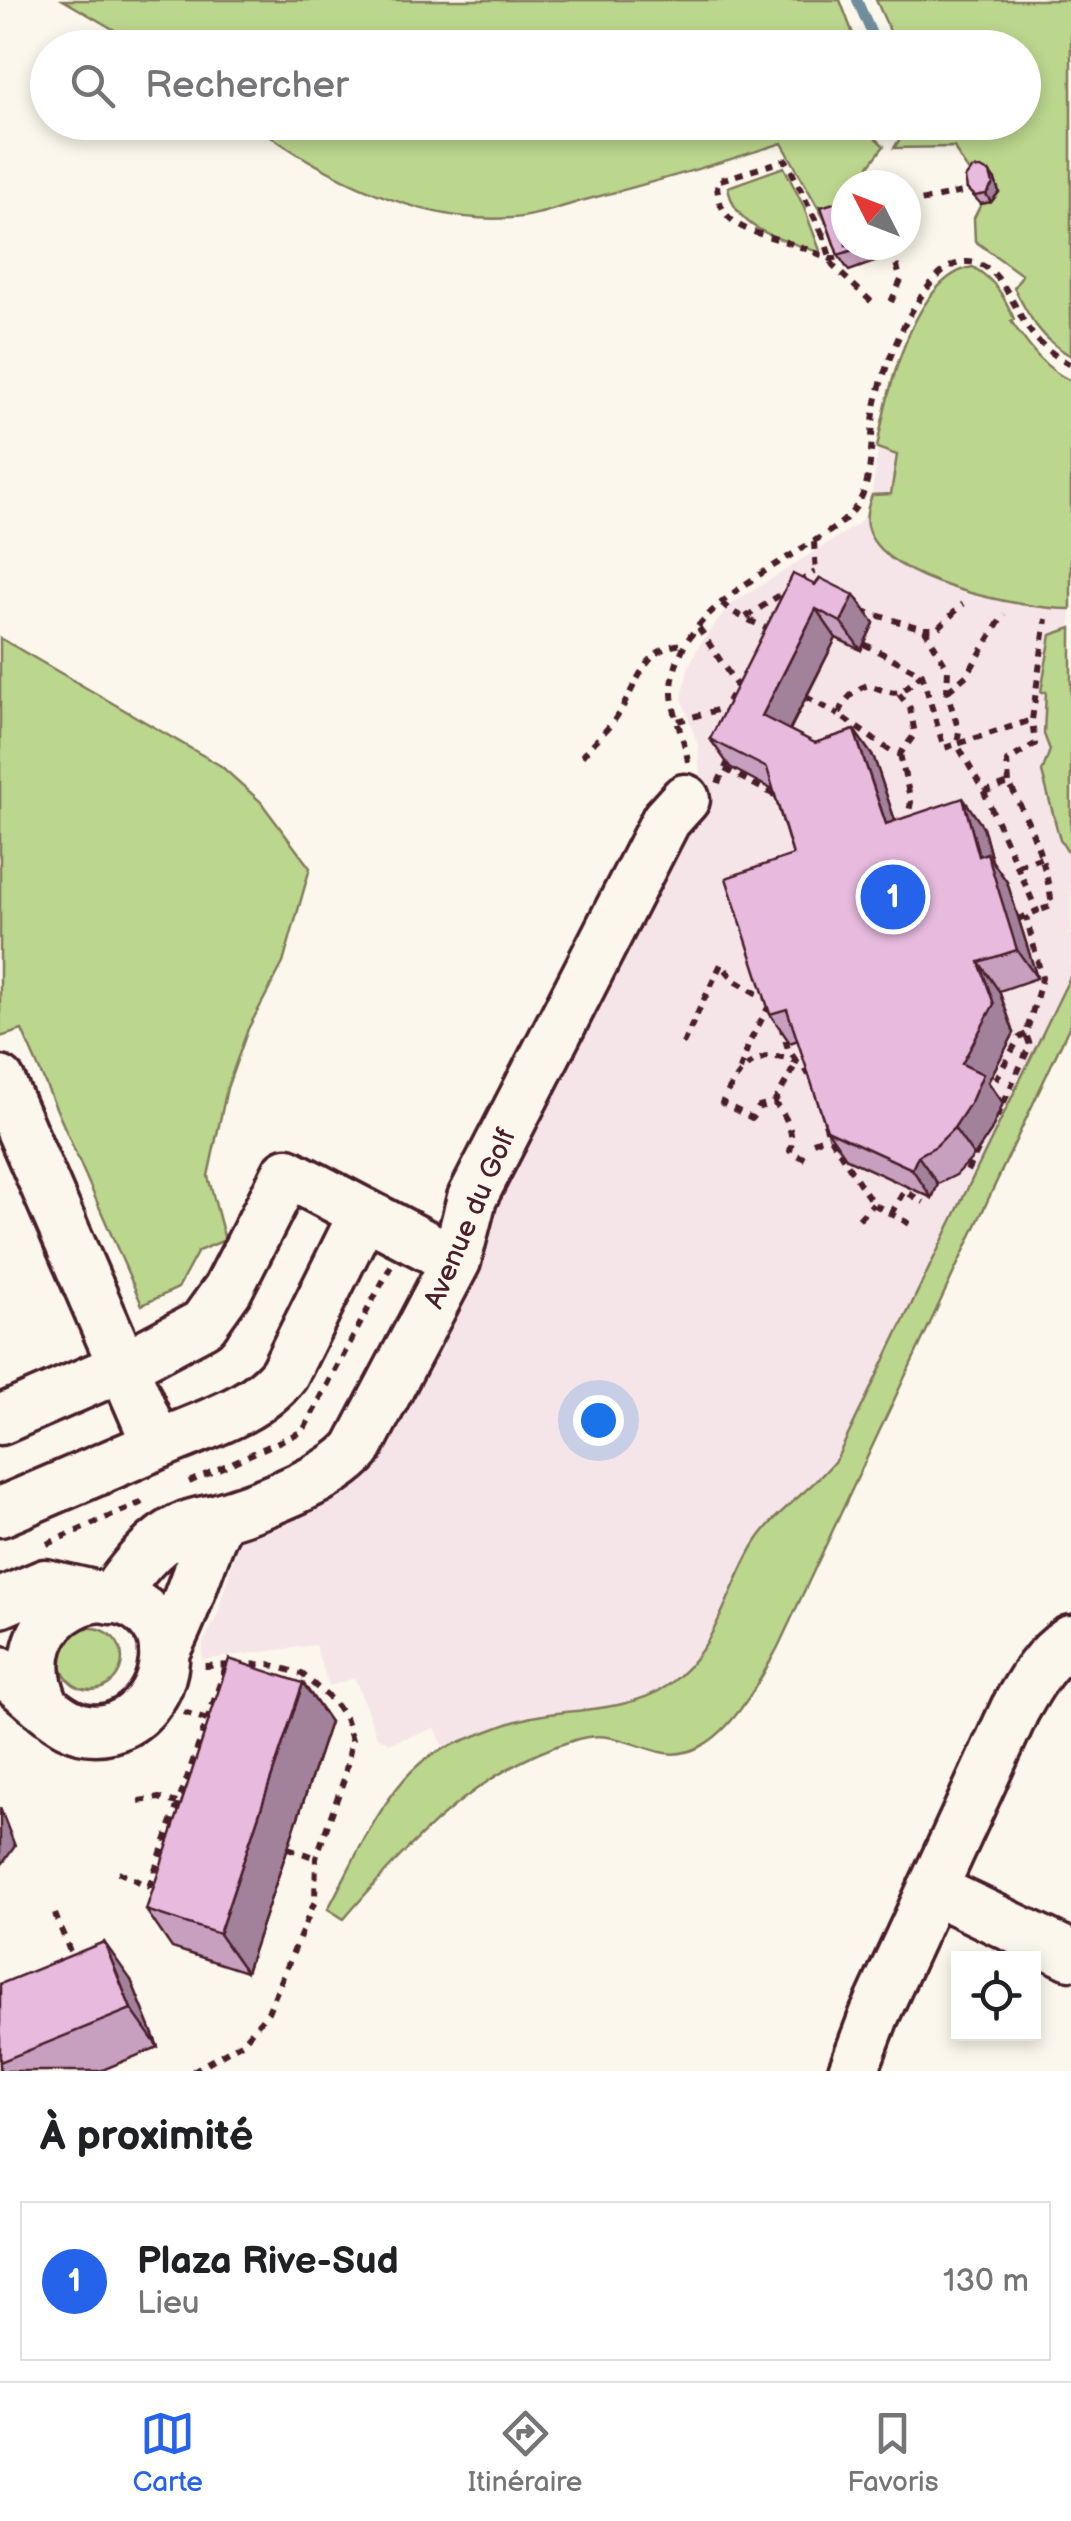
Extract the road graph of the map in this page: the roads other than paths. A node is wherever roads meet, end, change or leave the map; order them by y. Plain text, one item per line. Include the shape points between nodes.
1 (705, 780) road end
2 (0, 1081) edge
3 (364, 1213) junction
4 (456, 1261) junction
5 (122, 1367) junction
6 (0, 1420) edge
7 (157, 1445) junction
8 (0, 1512) edge
9 (220, 1518) junction
10 (111, 1599) junction
11 (0, 1603) edge
12 (1071, 1640) edge
13 (179, 1659) junction
14 (0, 1671) edge
15 (46, 1706) junction
16 (932, 1889) junction
17 (1071, 1955) edge
18 (853, 2071) edge

1 - 4 street, Avenue du Golf via 666,820 472,1198
2 - 5 street
3 - 4 street
3 - 5 street via 287,1173 204,1324
3 - 7 street via 276,1385 255,1402
4 - 9 street, Avenue du Golf via 348,1460
5 - 6 street
5 - 7 street
7 - 8 street
9 - 10 street, Avenue du Golf via 178,1530 136,1564
9 - 13 street via 180,1624
10 - 11 street via 45,1584
10 - 13 street via 146,1614
10 - 15 street via 79,1602 58,1612 44,1630 33,1662
12 - 16 street via 1030,1684
13 - 15 street via 150,1700 118,1726 82,1729
14 - 15 street
16 - 17 street
16 - 18 street

